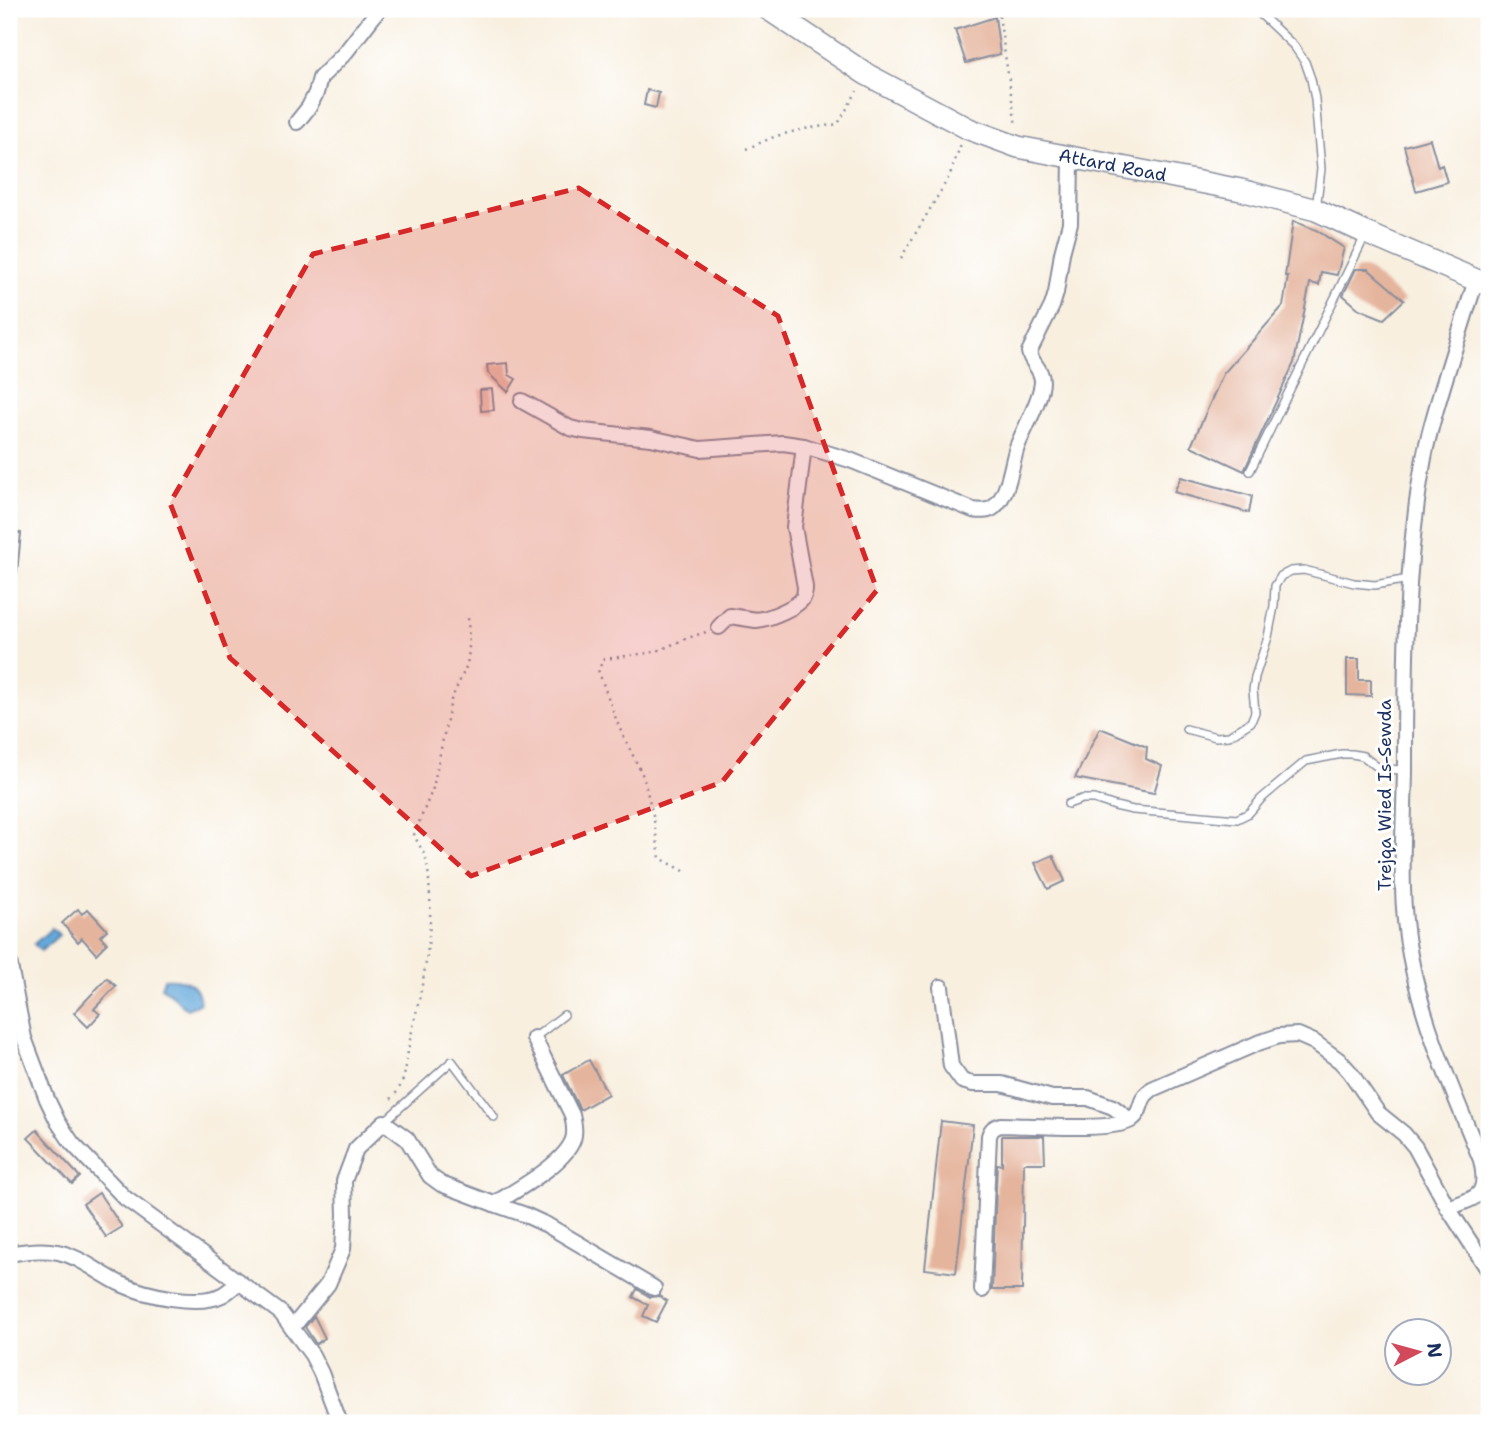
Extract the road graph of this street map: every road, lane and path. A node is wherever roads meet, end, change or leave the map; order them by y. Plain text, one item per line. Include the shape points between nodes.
1 (379, 9) edge
2 (768, 9) edge
3 (998, 9) edge
4 (1255, 9) edge
5 (866, 74) junction
6 (297, 122) dead end
7 (969, 129) junction
8 (1018, 147) junction
9 (747, 149) dead end
10 (1071, 158) junction
11 (1316, 210) junction
12 (1366, 233) junction
13 (901, 258) dead end
14 (1483, 282) edge
15 (522, 401) dead end
16 (804, 446) junction
17 (1250, 471) dead end
18 (1409, 579) junction
19 (468, 614) dead end
20 (719, 627) joint
21 (1186, 729) dead end
22 (1405, 771) junction
23 (1068, 804) dead end
24 (684, 871) dead end
25 (9, 961) edge
26 (941, 987) dead end
27 (564, 1015) dead end
28 (534, 1038) joint
29 (494, 1117) dead end
30 (1130, 1120) junction
31 (384, 1122) junction
32 (494, 1204) junction
33 (1448, 1208) junction
34 (9, 1254) edge
35 (1489, 1271) edge
36 (239, 1282) junction
37 (654, 1288) dead end
38 (982, 1290) dead end
39 (292, 1328) junction
40 (340, 1423) edge

1 - 6 street via 320,78 309,107
2 - 5 main road, Attard Road
3 - 8 path
4 - 11 lane via 1294,46 1311,79 1321,169
5 - 7 main road, Attard Road
5 - 9 path via 838,124 776,136
7 - 8 main road, Attard Road
7 - 13 path via 948,177
8 - 10 main road, Attard Road
10 - 11 main road, Attard Road via 1241,190
10 - 16 street via 1070,223 1056,293 1029,352 1042,377 1041,391 1016,449 1006,487 993,508 973,510
11 - 12 main road, Attard Road
12 - 14 main road, Attard Road
12 - 17 lane
14 - 18 street, Trejqa Wied Is-Sewda via 1427,440
15 - 16 street via 576,430 700,449 783,443
16 - 20 street via 794,527 805,587 802,600 762,620 730,616
18 - 21 lane via 1375,585 1304,570 1281,576 1255,677 1251,722 1229,736
18 - 22 street, Trejqa Wied Is-Sewda
19 - 31 path via 467,665 451,700 433,788 414,835 429,877 428,950 404,1075 400,1090 385,1105
20 - 24 path via 655,652 604,659 598,670 643,776 660,858
22 - 23 lane via 1380,769 1352,754 1310,760 1237,819 1133,810 1094,799
22 - 33 street, Trejqa Wied Is-Sewda via 1403,898 1409,952 1434,1043 1484,1174 1483,1189 1474,1199
25 - 36 street via 24,1038 47,1099 72,1143 132,1204
26 - 30 street via 951,1066 962,1081 1002,1084 1052,1098 1088,1098
27 - 28 lane
28 - 32 street via 572,1115 573,1141 541,1175
29 - 31 lane via 452,1061
30 - 33 street via 1152,1089 1258,1043 1298,1035 1340,1061 1378,1113 1404,1134
30 - 38 street via 1102,1126 1001,1125 991,1130
31 - 32 street via 407,1139 430,1176
31 - 39 street via 356,1149 344,1181 343,1249 328,1284
32 - 37 street via 547,1225
33 - 35 street
34 - 36 street via 56,1252 136,1290 186,1301 222,1295
36 - 39 street via 281,1313
39 - 40 street via 312,1355

